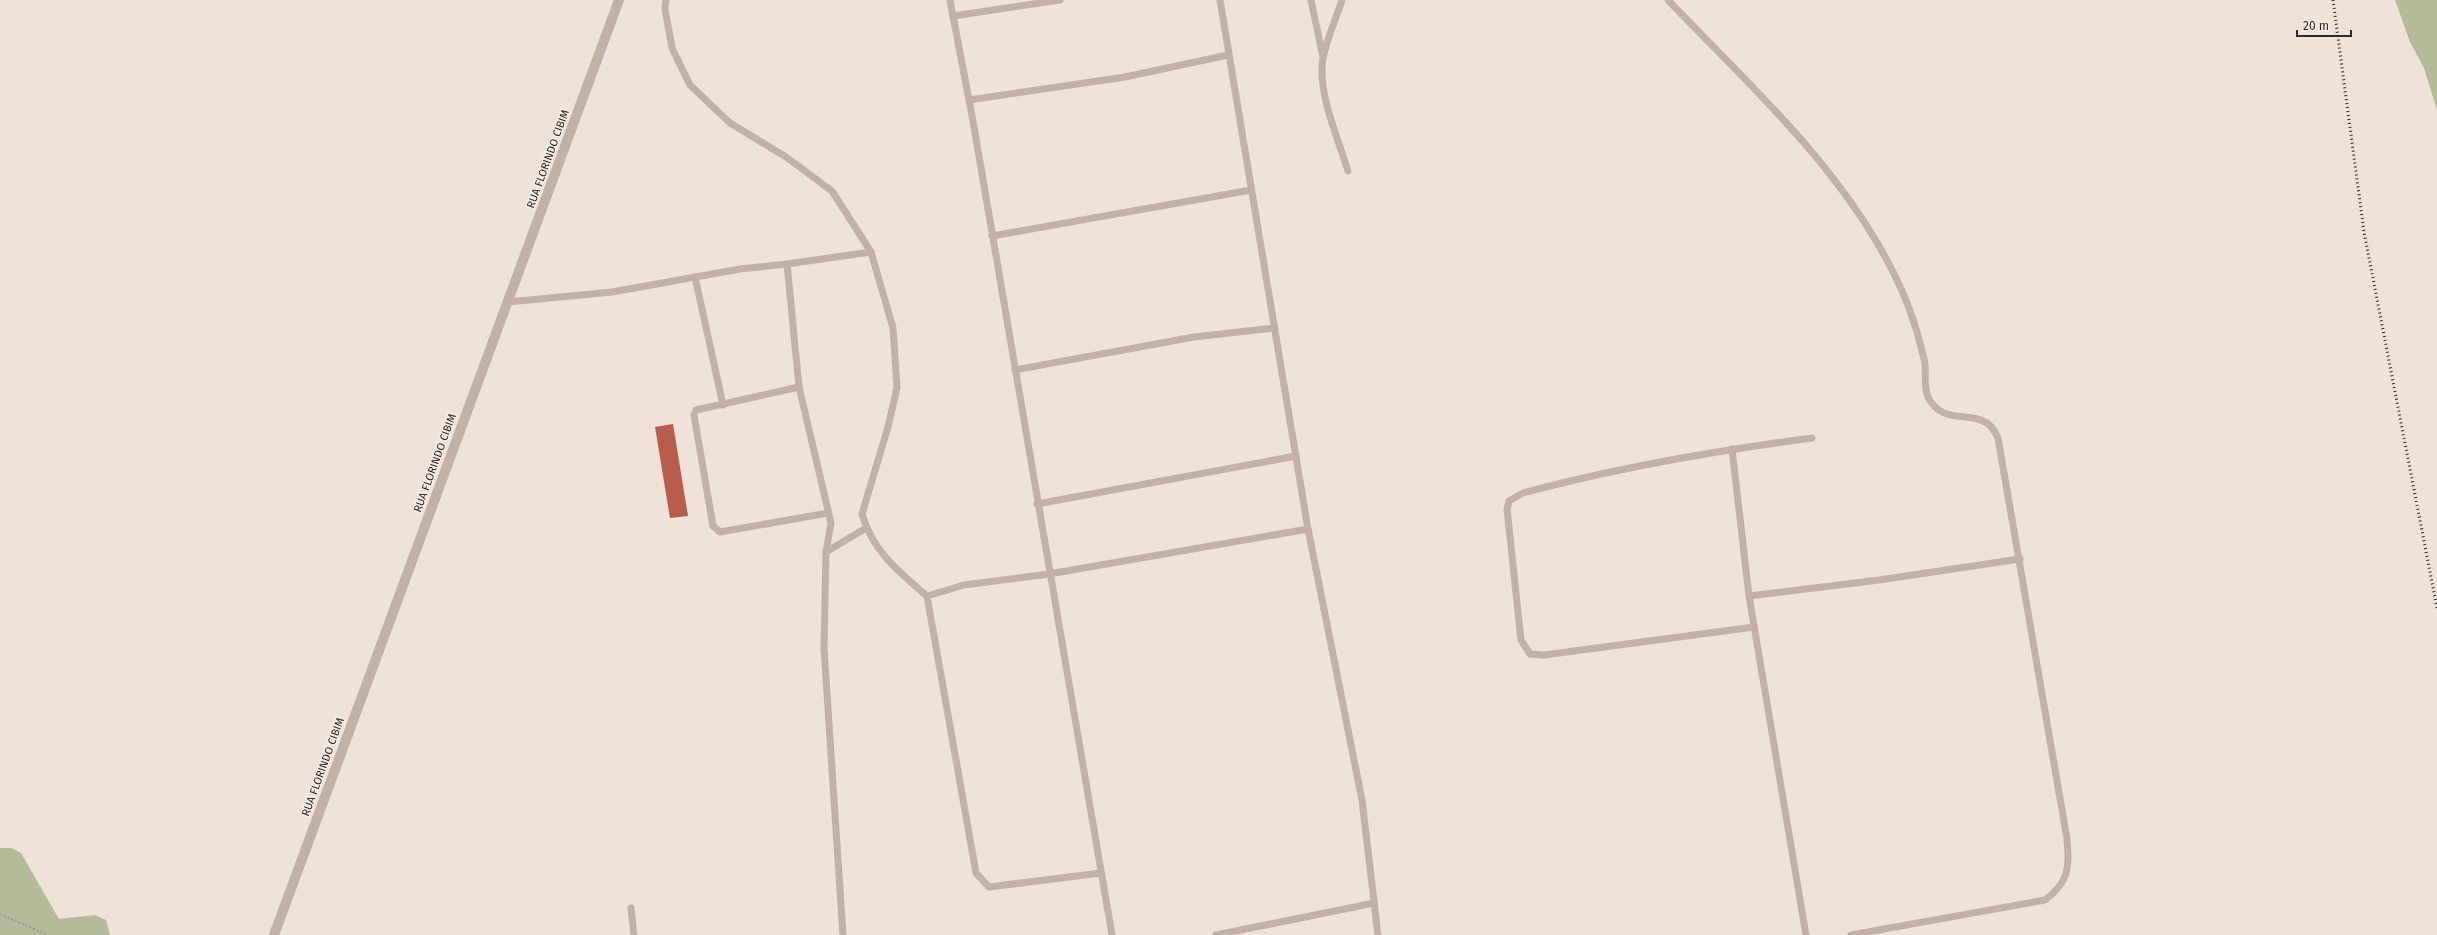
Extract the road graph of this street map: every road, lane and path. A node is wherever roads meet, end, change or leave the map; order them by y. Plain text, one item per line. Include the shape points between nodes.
1 (619, 0) edge
2 (666, 0) edge
3 (950, 0) edge
4 (1060, 0) edge
5 (1220, 0) edge
6 (1311, 0) edge
7 (1342, 0) edge
8 (1668, 0) edge
9 (953, 16) junction
10 (1228, 55) junction
11 (1323, 59) junction
12 (969, 100) junction
13 (1348, 171) dead end
14 (1251, 190) junction
15 (992, 236) junction
16 (871, 252) junction
17 (787, 264) junction
18 (695, 277) junction
19 (508, 302) junction
20 (1275, 328) junction
21 (1015, 370) junction
22 (799, 387) junction
23 (723, 405) junction
24 (1812, 438) dead end
25 (1732, 449) junction
26 (1296, 456) junction
27 (1037, 504) junction
28 (828, 513) junction
29 (866, 528) junction
30 (1308, 529) junction
31 (826, 552) junction
32 (2020, 559) junction
33 (1049, 574) junction
34 (928, 596) junction
35 (1749, 596) junction
36 (1754, 627) junction
37 (1101, 873) junction
38 (1374, 903) junction
39 (631, 908) dead end
40 (0, 914) edge
41 (48, 935) edge
42 (274, 935) edge
43 (634, 935) edge
44 (843, 935) edge
45 (1112, 935) edge
46 (1216, 935) edge
47 (1378, 935) edge
48 (1806, 935) edge
49 (1851, 935) edge

1 - 19 street, RUA FLORINDO CIBIM
2 - 16 lane via 665,9 672,48 690,85 730,123 786,157 832,191
3 - 9 lane
4 - 9 lane
5 - 10 lane
6 - 11 lane
7 - 11 lane
8 - 32 lane via 1810,150 1845,191 1872,233 1892,269 1911,313 1924,360 1927,396 1938,410 1952,416 1983,420 1993,427 1998,438
9 - 12 lane
10 - 12 lane via 1125,77
10 - 14 lane
11 - 13 lane via 1323,88
12 - 15 lane
14 - 15 lane
14 - 20 lane
15 - 21 lane
16 - 17 lane
16 - 29 lane via 893,328 897,388 862,514
17 - 18 lane
17 - 22 lane
18 - 19 lane via 612,292
18 - 23 lane
19 - 42 street, RUA FLORINDO CIBIM
20 - 21 lane via 1194,337
20 - 26 lane
21 - 27 lane
22 - 23 lane
22 - 28 lane
23 - 28 lane via 699,408 694,415 713,526 720,532
24 - 25 lane
25 - 35 lane
25 - 36 lane via 1624,468 1513,497 1507,509 1521,640 1530,654 1544,655
26 - 27 lane
26 - 30 lane
27 - 33 lane
28 - 31 lane via 831,523
29 - 31 lane
29 - 34 lane via 886,561
30 - 33 lane
30 - 38 lane via 1362,800
31 - 44 lane via 824,648
32 - 35 lane
32 - 49 lane via 2067,839 2067,876 2058,890 2045,900
33 - 34 lane via 964,585
33 - 37 lane
34 - 37 lane via 976,873 989,887
35 - 36 lane
36 - 48 lane
37 - 45 lane
38 - 46 lane
38 - 47 lane
39 - 43 lane
40 - 41 path

